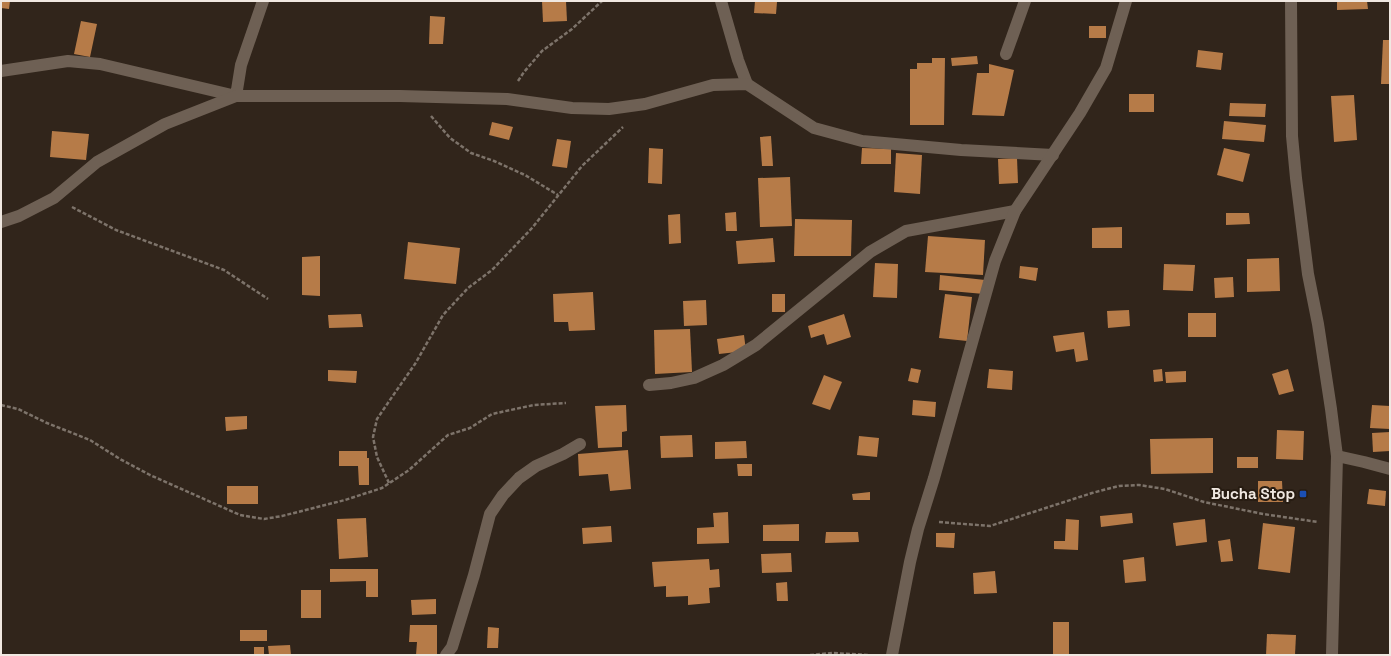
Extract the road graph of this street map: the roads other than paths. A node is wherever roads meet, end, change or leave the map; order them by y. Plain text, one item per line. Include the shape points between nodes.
1 (263, 1) edge
2 (721, 1) edge
3 (1025, 1) edge
4 (1126, 1) edge
5 (1291, 1) edge
6 (1006, 54) dead end
7 (1, 71) edge
8 (747, 84) junction
9 (236, 96) junction
10 (1053, 155) junction
11 (1015, 211) junction
12 (1, 222) edge
13 (649, 385) dead end
14 (580, 444) dead end
15 (1337, 456) junction
16 (1390, 469) edge
17 (446, 655) edge
18 (892, 655) edge
19 (1332, 655) edge

1 - 9 street via 241,65
2 - 8 street
3 - 6 street
4 - 10 street via 1106,68
5 - 15 street via 1292,136 1296,178 1308,274 1318,324
7 - 9 street via 68,61 100,64
8 - 9 street via 713,85 645,104 609,109 572,108 507,99
8 - 10 street via 814,128 862,141
9 - 12 street via 165,124 97,162 54,198
10 - 11 street
11 - 13 street via 906,231 870,252 756,345 723,365 694,378
11 - 18 street via 995,261 921,520
14 - 17 street via 518,478 490,514 452,647
15 - 16 street
15 - 19 street

